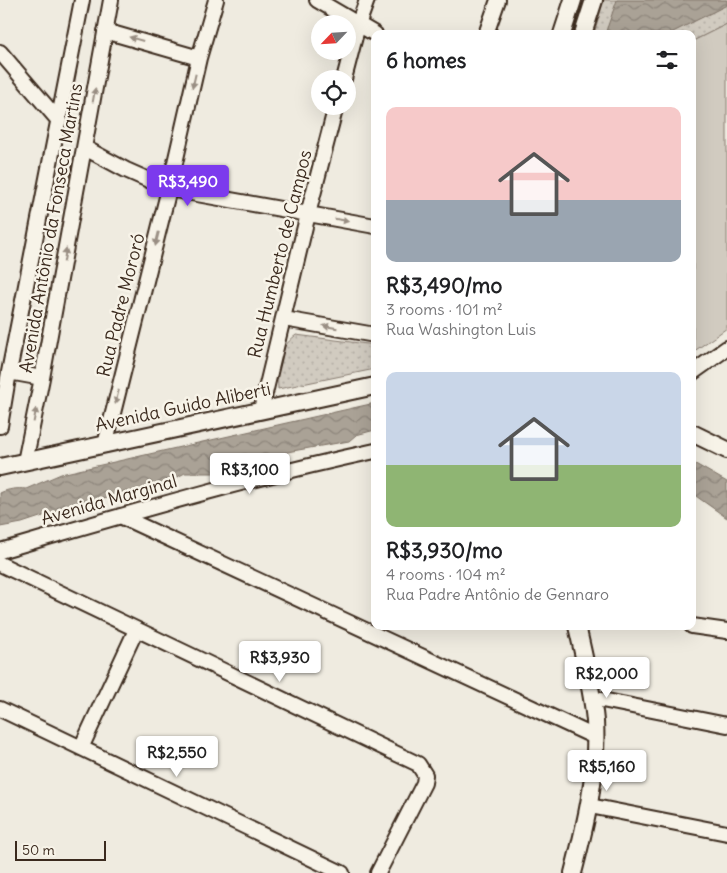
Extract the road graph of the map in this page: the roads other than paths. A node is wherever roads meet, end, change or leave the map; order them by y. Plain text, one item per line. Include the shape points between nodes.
1 (82, 0) edge
2 (111, 0) edge
3 (216, 0) edge
4 (317, 0) edge
5 (367, 0) edge
6 (498, 0) edge
7 (573, 0) edge
8 (594, 0) edge
9 (358, 25) junction
10 (487, 30) edge
11 (563, 30) edge
12 (584, 30) edge
13 (105, 31) junction
14 (371, 32) edge
15 (0, 52) edge
16 (200, 58) junction
17 (346, 70) edge
18 (334, 115) edge
19 (58, 121) junction
20 (85, 148) junction
21 (169, 189) junction
22 (308, 214) junction
23 (371, 225) edge
24 (284, 319) junction
25 (371, 335) edge
26 (727, 348) edge
27 (696, 370) edge
28 (9, 372) junction
29 (42, 378) junction
30 (371, 387) edge
31 (261, 410) junction
32 (0, 426) edge
33 (696, 435) edge
34 (105, 445) junction
35 (727, 450) edge
36 (371, 452) edge
37 (25, 462) junction
38 (0, 467) edge
39 (120, 516) junction
40 (0, 551) edge
41 (0, 564) edge
42 (696, 627) edge
43 (136, 630) junction
44 (578, 630) edge
45 (727, 631) edge
46 (592, 698) junction
47 (0, 709) edge
48 (727, 725) edge
49 (595, 737) junction
50 (81, 748) junction
51 (590, 806) junction
52 (727, 833) edge
53 (342, 873) edge
54 (378, 873) edge
55 (574, 873) edge

1 - 19 street, Avenida Antônio da Fonseca Martins
2 - 13 street, Avenida Antônio da Fonseca Martins
3 - 16 street, Rua Padre Mororó
4 - 9 street
5 - 9 street
6 - 10 street
7 - 11 main road
8 - 12 main road
9 - 14 street
9 - 17 street
16 -> 13 street
20 -> 13 street, Avenida Antônio da Fonseca Martins
15 - 19 street
16 -> 21 street, Rua Padre Mororó
18 - 22 street, Rua Humberto de Campos
19 - 28 street, Avenida Antônio da Fonseca Martins
20 - 21 street
29 -> 20 street, Avenida Antônio da Fonseca Martins
21 - 22 street
21 -> 34 street, Rua Padre Mororó
22 -> 23 street
22 - 24 street, Rua Humberto de Campos
25 -> 24 street
24 - 31 street, Rua Humberto de Campos
26 - 27 street
28 - 29 street
28 - 32 street, Avenida Antônio da Fonseca Martins
37 -> 29 street, Avenida Antônio da Fonseca Martins
30 - 31 main road, Avenida Guido Aliberti
31 - 34 main road, Avenida Guido Aliberti
33 - 35 main road
34 - 37 main road, Avenida Guido Aliberti
36 - 39 street, Avenida Marginal via 308,465
37 - 38 main road, Avenida Guido Aliberti
39 - 40 street, Avenida Marginal
39 - 49 street
41 - 43 street
42 - 45 street
43 - 50 street
43 - 54 street via 418,764 425,774 424,783
44 - 46 main road
46 - 48 street
46 - 49 main road
47 - 50 street
49 - 51 main road
50 - 53 street
51 - 52 street
51 - 55 main road

